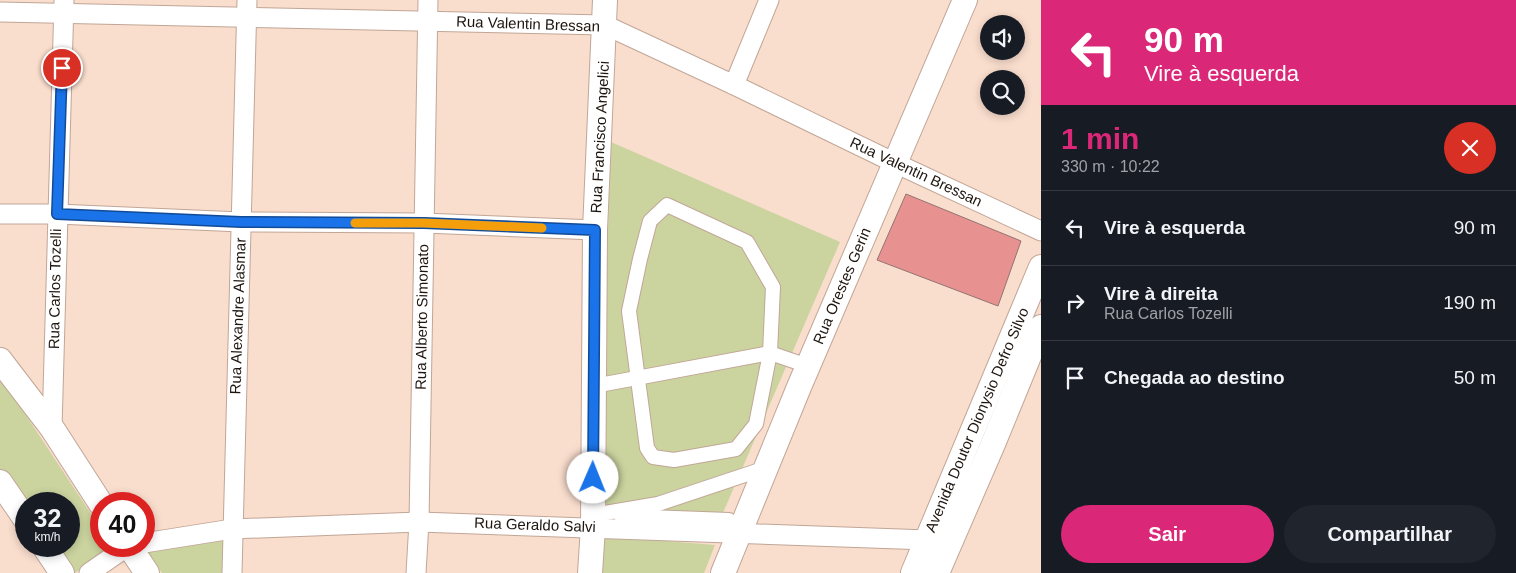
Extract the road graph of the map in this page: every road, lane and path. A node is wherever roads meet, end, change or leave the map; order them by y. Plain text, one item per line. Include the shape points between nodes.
1 (428, 0) edge
2 (605, 0) edge
3 (769, 0) edge
4 (965, 0) edge
5 (64, 6) edge
6 (247, 9) edge
7 (0, 12) edge
8 (428, 22) junction
9 (605, 25) junction
10 (734, 85) junction
11 (895, 163) junction
12 (0, 214) edge
13 (57, 214) junction
14 (241, 222) junction
15 (424, 223) junction
16 (595, 230) junction
17 (1041, 231) edge
18 (1041, 268) edge
19 (1041, 327) edge
20 (770, 353) junction
21 (0, 360) edge
22 (808, 366) junction
23 (637, 378) junction
24 (594, 386) junction
25 (52, 428) junction
26 (766, 468) junction
27 (0, 482) edge
28 (93, 492) edge
29 (15, 504) edge
30 (593, 521) junction
31 (419, 522) junction
32 (738, 524) junction
33 (232, 529) junction
34 (155, 540) edge
35 (938, 543) junction
36 (51, 557) edge
37 (112, 557) edge
38 (136, 557) edge
39 (62, 573) edge
40 (89, 573) edge
41 (147, 573) edge
42 (232, 573) edge
43 (416, 573) edge
44 (590, 573) edge
45 (723, 573) edge
46 (913, 573) edge
47 (937, 573) edge

1 - 8 street, Rua Alberto Simonato
2 - 9 street, Rua Francisco Angelici
3 - 10 street
4 - 11 street, Rua Orestes Gerin
5 - 6 street, Rua Valentin Bressan
5 - 7 street, Rua Valentin Bressan
5 - 13 street, Rua Carlos Tozelli
6 - 8 street, Rua Valentin Bressan
6 - 14 street, Rua Alexandre Alasmar
8 - 9 street, Rua Valentin Bressan
8 - 15 street, Rua Alberto Simonato
9 - 10 street, Rua Valentin Bressan
9 - 16 street, Rua Francisco Angelici
10 - 11 street, Rua Valentin Bressan
11 - 17 street, Rua Valentin Bressan
11 - 22 street, Rua Orestes Gerin
12 - 13 street
13 - 14 street
13 - 25 street, Rua Carlos Tozelli
14 - 15 street
14 - 33 street, Rua Alexandre Alasmar
15 - 16 street
15 - 31 street, Rua Alberto Simonato
16 - 24 street, Rua Francisco Angelici
18 - 35 street, Avenida Doutor Dionysio Defro Silvo
19 - 35 street, Avenida Doutor Dionysio Defro Silvo
20 - 22 street
20 - 23 street
20 - 23 street via 756,424 736,449 674,460 653,457 645,440
20 - 23 street via 772,287 747,242 667,205 650,221 629,311
21 - 25 street
22 - 26 street, Rua Orestes Gerin
23 - 24 street
24 - 30 street, Rua Francisco Angelici
25 - 28 street
26 - 30 street via 658,504
26 - 32 street, Rua Orestes Gerin
27 - 29 street
30 - 31 street, Rua Geraldo Salvi
30 - 32 street, Rua Geraldo Salvi
30 - 44 street, Rua Francisco Angelici
31 - 33 street, Rua Geraldo Salvi
31 - 43 street, Rua Alberto Simonato
32 - 35 street, Rua Geraldo Salvi
32 - 45 street, Rua Orestes Gerin
33 - 34 street, Rua Geraldo Salvi
33 - 42 street, Rua Alexandre Alasmar
35 - 46 street, Avenida Doutor Dionysio Defro Silvo
35 - 47 street, Avenida Doutor Dionysio Defro Silvo
36 - 39 street
37 - 40 street
38 - 41 street

